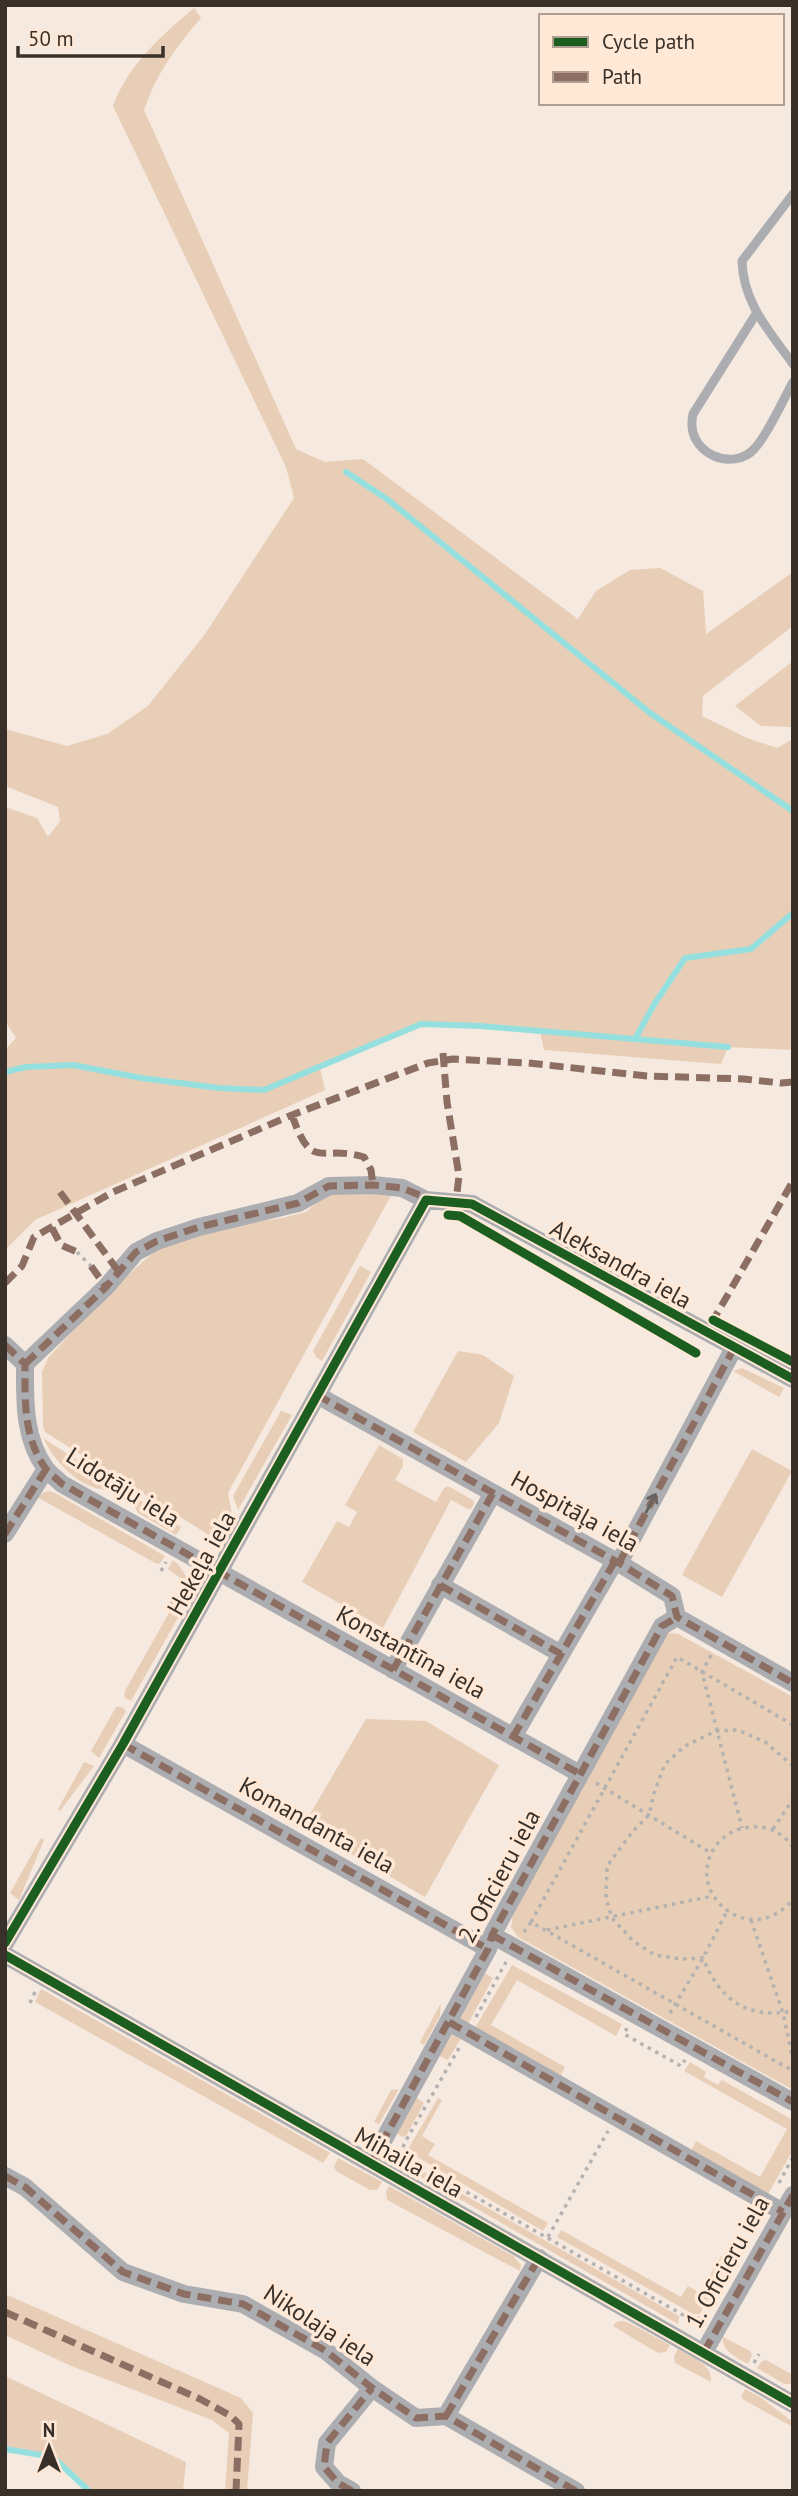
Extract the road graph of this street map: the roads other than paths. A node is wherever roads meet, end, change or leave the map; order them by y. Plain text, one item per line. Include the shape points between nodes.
1 (793, 194) edge
2 (756, 314) junction
3 (793, 364) edge
4 (793, 382) edge
5 (426, 1199) junction
6 (5, 1345) edge
7 (734, 1348) junction
8 (25, 1364) junction
9 (793, 1379) edge
10 (317, 1395) junction
11 (46, 1469) junction
12 (493, 1493) junction
13 (5, 1534) edge
14 (617, 1562) junction
15 (219, 1572) junction
16 (440, 1585) junction
17 (677, 1617) junction
18 (561, 1654) junction
19 (393, 1670) junction
20 (793, 1683) edge
21 (513, 1737) junction
22 (123, 1744) junction
23 (580, 1774) junction
24 (490, 1942) junction
25 (5, 1943) edge
26 (5, 1955) edge
27 (449, 2022) junction
28 (793, 2102) edge
29 (371, 2163) junction
30 (5, 2176) edge
31 (793, 2195) edge
32 (776, 2208) junction
33 (539, 2258) junction
34 (704, 2352) junction
35 (372, 2388) junction
36 (793, 2404) edge
37 (446, 2416) junction
38 (352, 2491) edge
39 (576, 2491) edge

1 - 2 lane via 742,261 743,279
2 - 3 lane
2 - 4 lane via 693,414 693,438 702,450 739,459 755,450
5 - 7 street, Aleksandra iela via 472,1204
5 - 8 street, Aleksandra iela via 402,1188 329,1186 298,1203 157,1241 136,1252
5 - 10 street, Hekeļa iela
6 - 8 street
7 - 9 street, Aleksandra iela
14 -> 7 street
8 - 11 street, Lidotāju iela via 27,1424
10 - 12 street, Hospitāļa iela
10 - 15 street, Hekeļa iela
11 - 13 street
11 - 15 street, Lidotāju iela via 62,1484
12 - 14 street, Hospitāļa iela
12 - 16 street
14 - 17 street, Hospitāļa iela via 672,1596
14 - 18 street
15 - 19 street, Konstantīna iela
15 - 22 street, Hekeļa iela
16 - 18 street
16 - 19 street
17 - 20 street, Hospitāļa iela
17 - 23 street, 2. Oficieru iela via 662,1626
18 - 21 street
19 - 21 street, Konstantīna iela
21 - 23 street, Konstantīna iela
22 - 24 street, Komandanta iela
22 - 25 street, Hekeļa iela
23 - 24 street, 2. Oficieru iela
24 - 27 street, 2. Oficieru iela
24 - 28 street, Komandanta iela
26 - 29 street, Mihaila iela
27 - 29 street, 2. Oficieru iela
27 - 32 street
29 - 33 street, Mihaila iela
30 - 35 street, Nikolaja iela via 25,2187 124,2272 184,2294 243,2304 326,2351
31 - 32 street, 1. Oficieru iela
32 - 34 street, 1. Oficieru iela
33 - 34 street, Mihaila iela
33 - 37 street
34 - 36 street, Mihaila iela
35 - 37 street, Nikolaja iela via 416,2418
35 - 38 street via 327,2443 324,2467
37 - 39 street, Nikolaja iela

